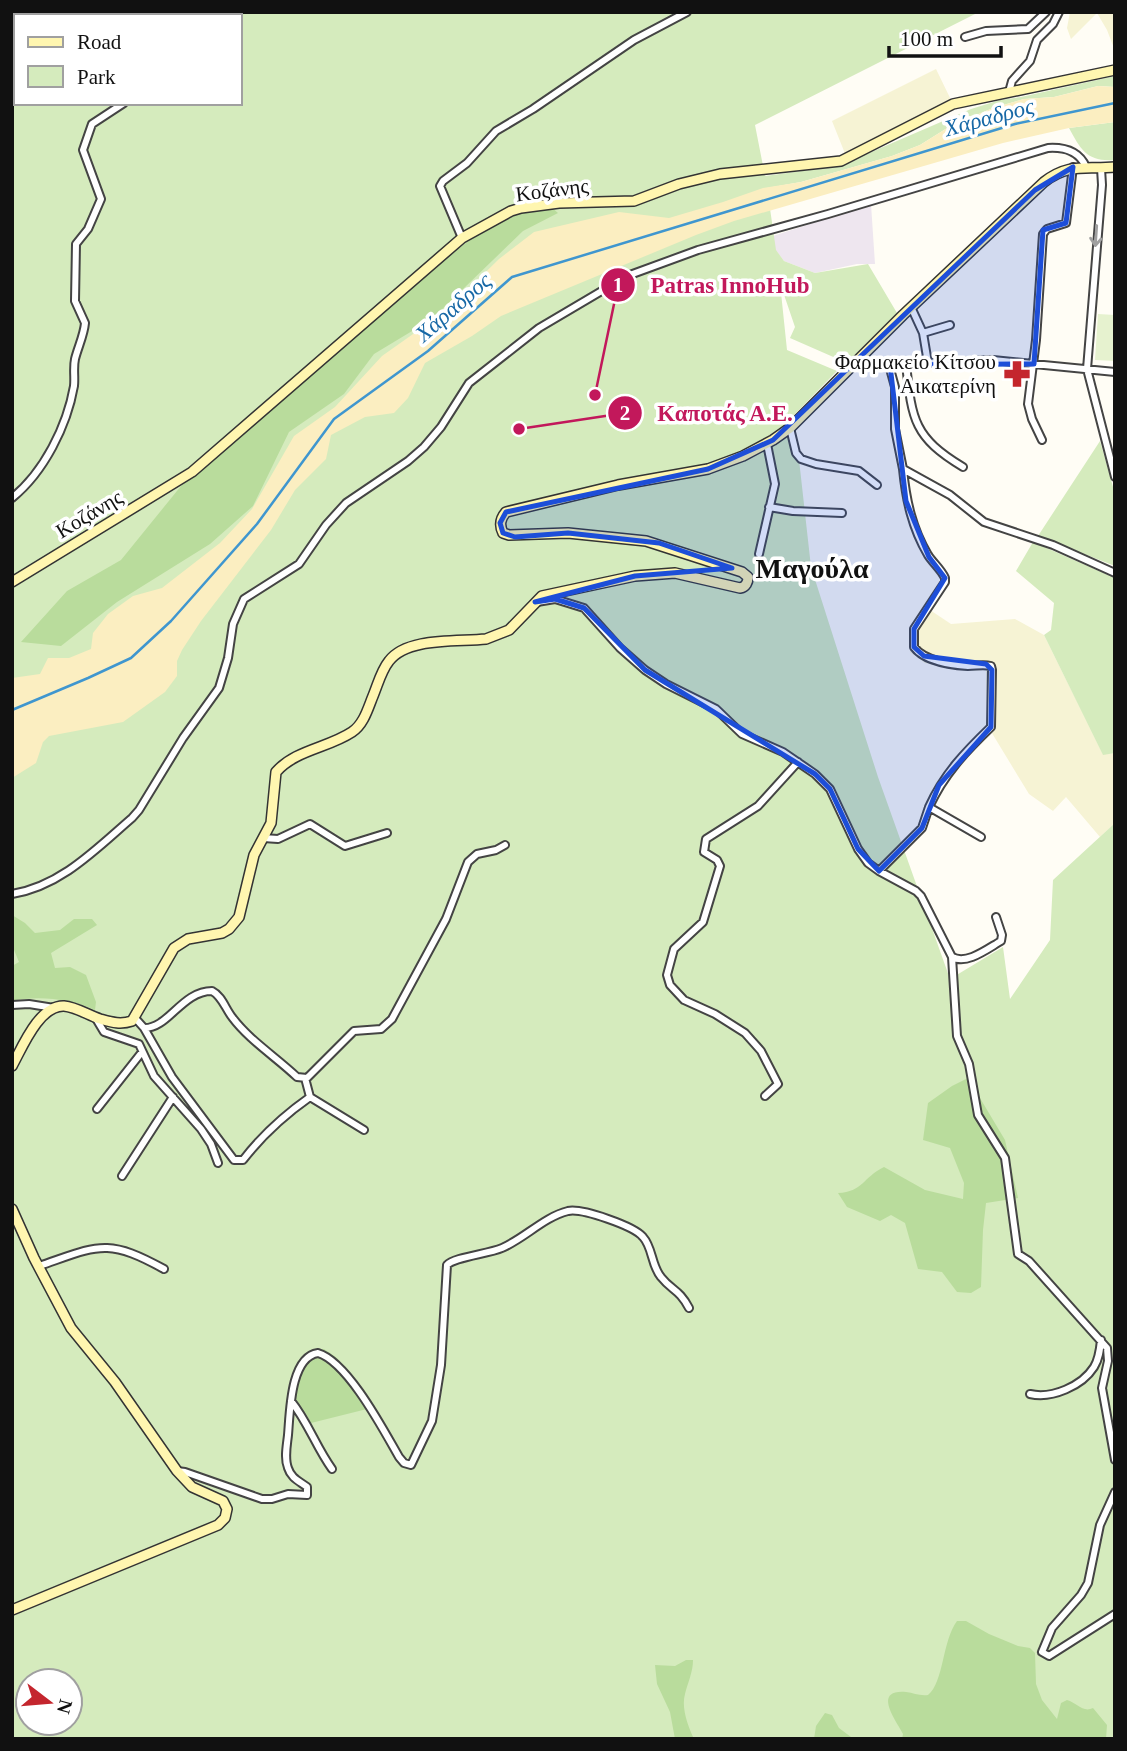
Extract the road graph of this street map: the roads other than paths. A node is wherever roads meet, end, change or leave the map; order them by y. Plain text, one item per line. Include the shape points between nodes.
1 (687, 12) edge
2 (1046, 12) edge
3 (1059, 12) edge
4 (965, 37) dead end
5 (1115, 70) edge
6 (1009, 92) junction
7 (121, 105) edge
8 (1073, 167) junction
9 (1086, 167) junction
10 (1101, 168) junction
11 (1115, 168) edge
12 (462, 237) junction
13 (911, 307) junction
14 (950, 325) dead end
15 (923, 333) junction
16 (928, 363) junction
17 (906, 364) junction
18 (1034, 364) junction
19 (889, 365) junction
20 (852, 366) junction
21 (1087, 369) junction
22 (1115, 372) edge
23 (790, 428) junction
24 (1042, 440) dead end
25 (767, 444) junction
26 (963, 467) dead end
27 (903, 469) junction
28 (1115, 477) edge
29 (877, 485) dead end
30 (12, 498) edge
31 (769, 507) junction
32 (842, 513) dead end
33 (760, 554) dead end
34 (1115, 573) edge
35 (12, 582) edge
36 (536, 602) junction
37 (798, 762) junction
38 (929, 807) junction
39 (387, 833) dead end
40 (981, 837) dead end
41 (263, 838) junction
42 (505, 845) dead end
43 (879, 872) junction
44 (12, 894) edge
45 (996, 917) dead end
46 (952, 957) junction
47 (12, 1005) edge
48 (54, 1008) junction
49 (95, 1017) junction
50 (135, 1018) junction
51 (144, 1028) junction
52 (142, 1052) junction
53 (12, 1066) edge
54 (306, 1079) junction
55 (765, 1096) dead end
56 (173, 1097) junction
57 (310, 1097) junction
58 (97, 1109) dead end
59 (364, 1130) dead end
60 (218, 1163) dead end
61 (122, 1176) dead end
62 (12, 1209) edge
63 (39, 1266) junction
64 (164, 1269) dead end
65 (688, 1308) dead end
66 (1101, 1340) junction
67 (1031, 1394) dead end
68 (291, 1401) junction
69 (1115, 1460) edge
70 (332, 1469) dead end
71 (177, 1471) junction
72 (1115, 1492) edge
73 (12, 1610) edge
74 (1115, 1614) edge

1 - 12 street via 634,40 496,131 443,181 440,187
2 - 4 street via 1028,29
3 - 6 street via 1037,40 1030,61 1012,81
5 - 6 main road, Κοζάνης
6 - 12 main road, Κοζάνης via 953,104 841,161 720,174 634,201 531,206 511,211
7 - 30 street via 92,124 83,150 100,199 75,246 75,301 85,323 70,403 43,463
8 - 9 main road
8 - 13 main road via 1044,182
8 - 18 street via 1066,223 1043,234
9 - 10 main road
9 - 44 street via 1073,152 1048,148 698,250 627,276 539,328 469,383 424,447 346,503 299,564 244,599 233,624 219,688 132,818 62,876
10 - 11 main road
10 -> 21 street
12 - 35 main road, Κοζάνης via 202,464
13 - 15 street
13 - 20 main road
14 - 15 street
15 - 16 street
16 - 17 street
16 - 18 street via 993,360
17 - 19 street
17 - 26 street via 910,407 917,426 945,457
18 - 21 street
18 - 24 street via 1029,407
19 - 20 street
19 - 27 street
20 - 23 main road
21 - 22 street
21 - 28 street
23 - 25 main road
23 - 29 street via 801,459 859,471
25 - 31 street via 775,485
25 - 36 main road via 708,469 506,512 500,523 503,533 515,537 568,533 659,543 742,572 748,577 743,588 675,572 556,592
27 - 34 street via 950,495 984,522 1053,545
27 - 38 street via 914,525 945,578 914,629 914,648 924,656 967,666 986,664 992,670 991,727 953,765
31 - 32 street
31 - 33 street
36 - 37 street via 555,599 583,608 645,670 716,709 742,734
36 - 41 main road via 497,636 414,645 397,653 355,730 293,758 276,772 271,823
37 - 43 street via 827,785 858,849
37 - 55 street via 758,806 706,839 704,852 720,866 703,922 674,949 667,975 684,1000 715,1013 761,1051 778,1084
38 - 40 street
38 - 43 street via 922,828
39 - 41 street via 345,846 310,824 278,839
41 - 50 main road via 254,855 239,918 222,933 188,939 174,948
42 - 54 street via 477,854 468,862 446,919 393,1018 381,1029 354,1031
43 - 46 street via 921,896
45 - 46 street via 1001,942 966,959
46 - 66 street via 957,1036 969,1064 978,1115 1004,1158 1018,1254
47 - 48 street
48 - 49 main road via 69,1007
48 - 53 main road via 34,1026
49 - 50 main road via 123,1024
49 - 52 street via 104,1032 139,1044
50 - 51 street
51 - 54 street via 155,1028 193,996 212,991 241,1027 297,1077
51 - 57 street via 172,1077 234,1160 243,1160 279,1119
52 - 56 street via 154,1076
52 - 58 street
54 - 57 street
56 - 60 street via 201,1129
56 - 61 street
57 - 59 street
62 - 63 main road
63 - 64 street via 110,1247
63 - 71 main road via 71,1328
65 - 68 street via 679,1291 656,1270 643,1236 582,1210 566,1211 504,1247 447,1265 433,1414 413,1464 407,1465 399,1457 366,1399 323,1354 313,1353 304,1362
66 - 67 street via 1097,1361 1080,1382 1052,1393
66 - 69 street via 1108,1351 1102,1388
68 - 70 street
68 - 71 street via 286,1463 291,1475 307,1487 305,1496 288,1493 262,1499
71 - 73 main road via 192,1487 226,1504 227,1514 218,1525
72 - 74 street via 1100,1525 1088,1583 1047,1636 1044,1654 1049,1656

